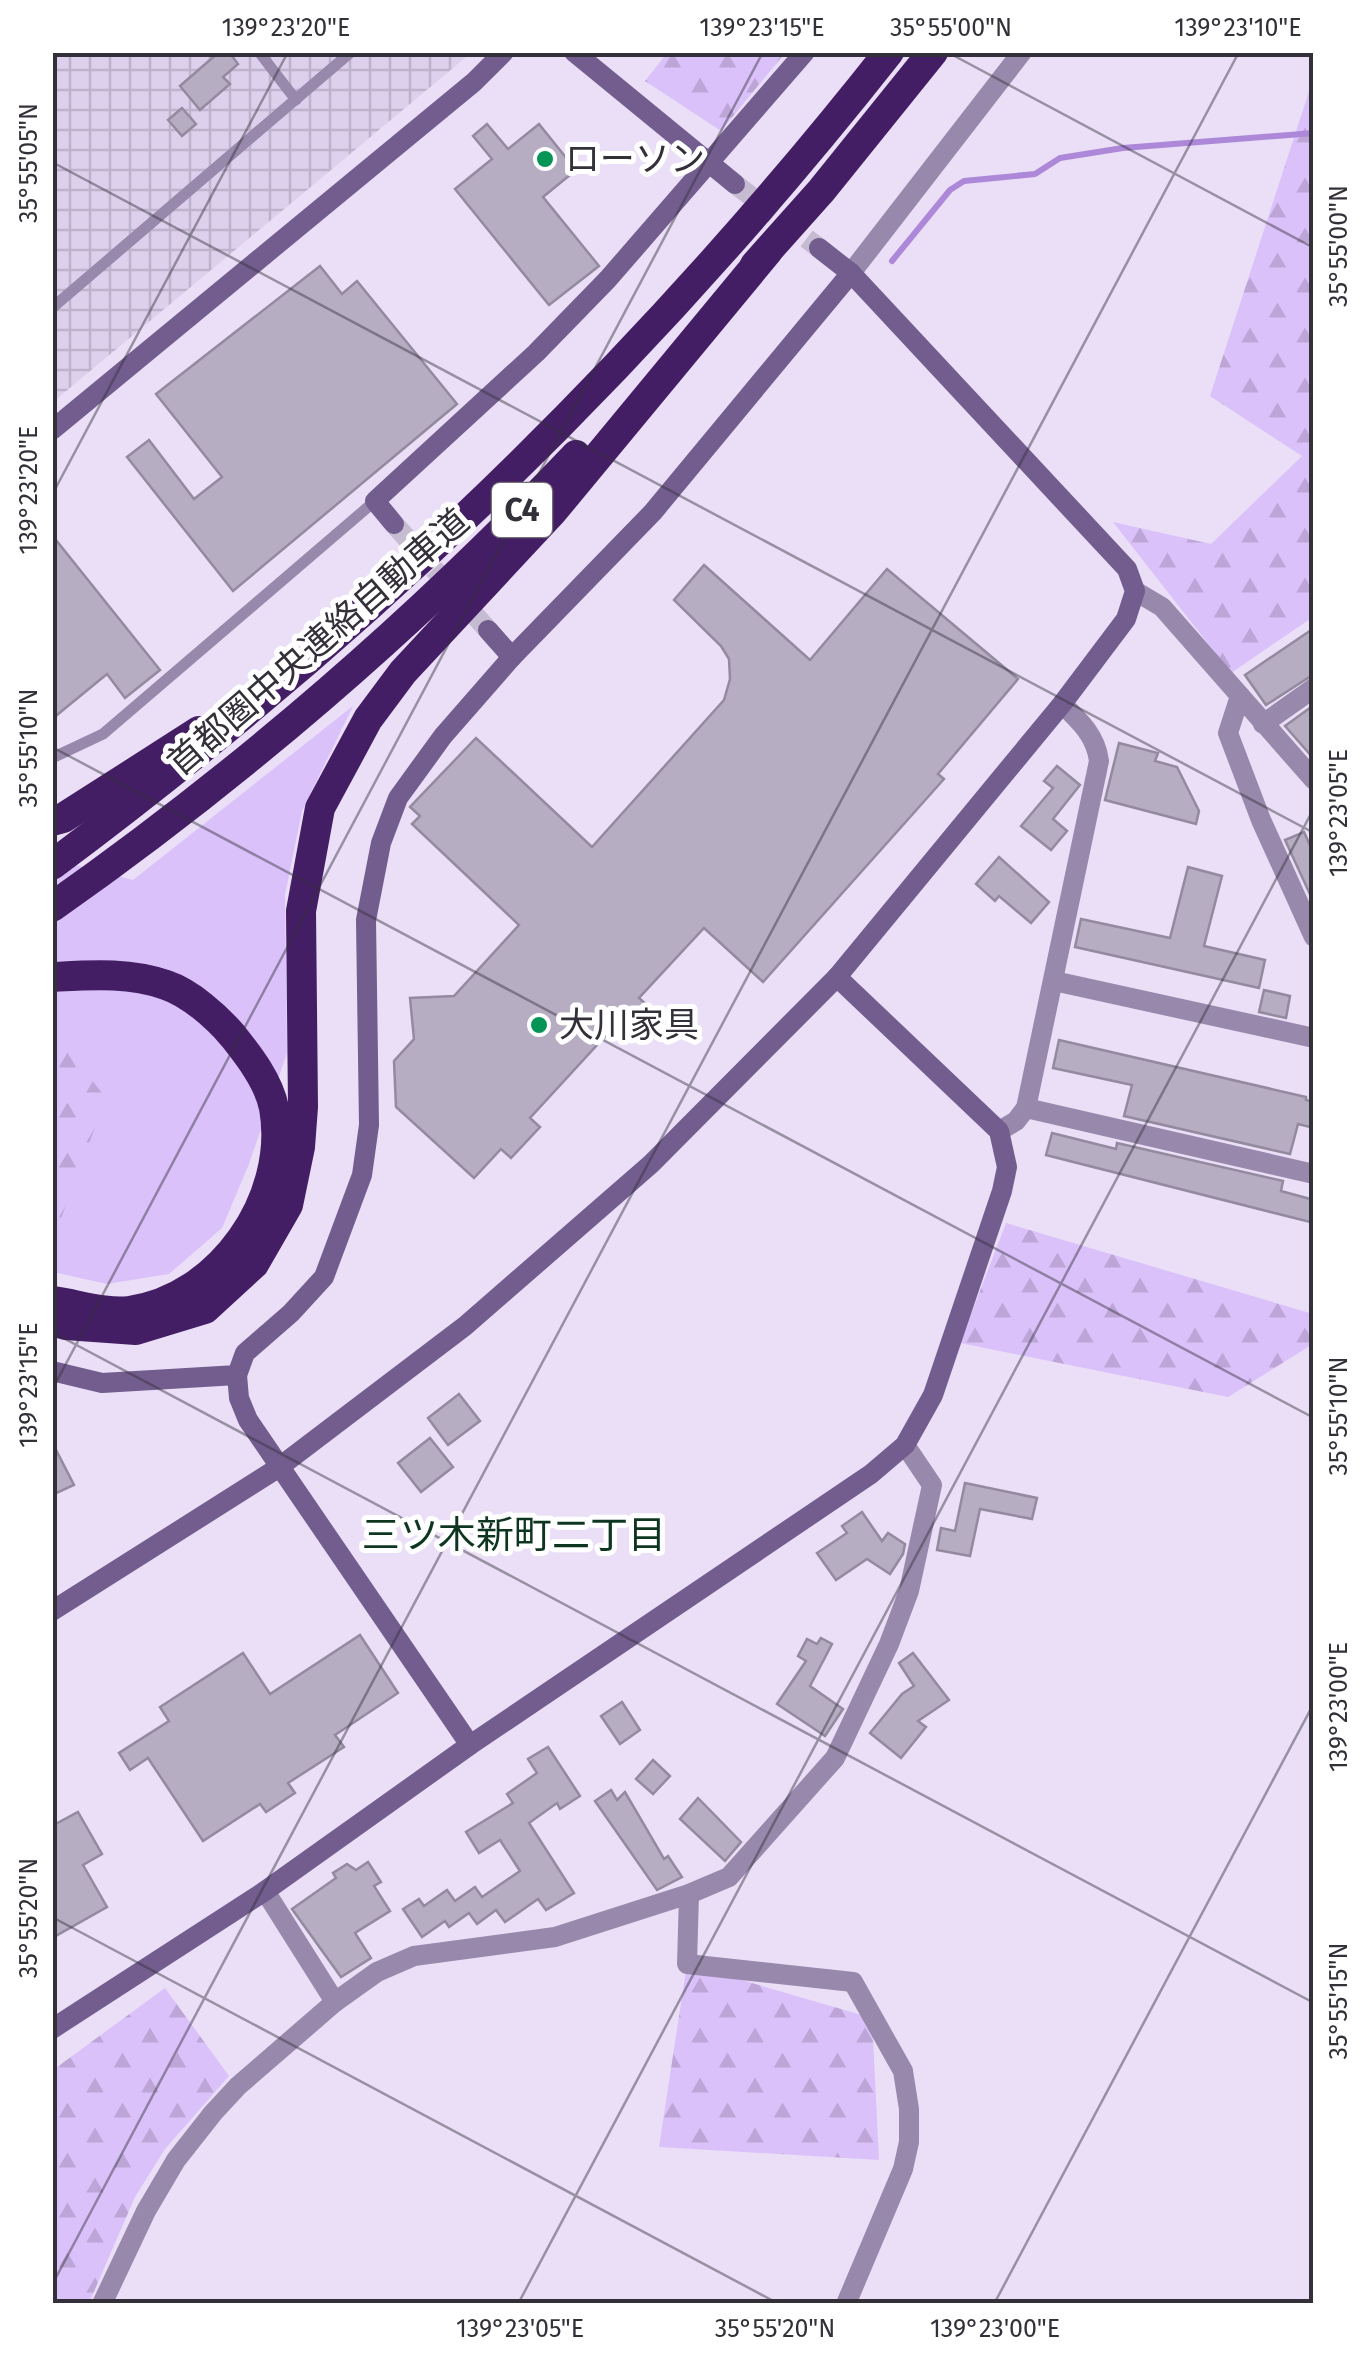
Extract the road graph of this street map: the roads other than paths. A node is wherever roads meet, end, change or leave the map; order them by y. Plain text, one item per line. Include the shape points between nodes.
1 (259, 52) edge
2 (351, 52) edge
3 (504, 52) edge
4 (574, 52) edge
5 (805, 52) edge
6 (888, 52) edge
7 (933, 52) edge
8 (1022, 52) edge
9 (296, 100) junction
10 (710, 163) junction
11 (735, 184) tunnel mouth
12 (819, 248) tunnel mouth
13 (768, 251) junction
14 (852, 273) junction
15 (52, 308) edge
16 (52, 430) edge
17 (375, 501) junction
18 (394, 524) tunnel mouth
19 (1135, 591) junction
20 (488, 630) tunnel mouth
21 (512, 657) junction
22 (304, 664) junction
23 (1314, 688) edge
24 (1240, 696) junction
25 (1062, 704) junction
26 (1264, 724) junction
27 (52, 758) edge
28 (1314, 780) edge
29 (52, 821) edge
30 (52, 865) edge
31 (52, 907) edge
32 (1314, 936) edge
33 (52, 976) edge
34 (837, 977) junction
35 (1054, 981) junction
36 (1314, 1038) edge
37 (1026, 1108) junction
38 (999, 1131) junction
39 (1314, 1174) edge
40 (52, 1301) edge
41 (52, 1321) edge
42 (52, 1371) edge
43 (237, 1376) junction
44 (905, 1445) junction
45 (278, 1468) junction
46 (52, 1611) edge
47 (470, 1746) junction
48 (266, 1891) junction
49 (689, 1894) junction
50 (335, 2002) junction
51 (52, 2030) edge
52 (102, 2304) edge
53 (846, 2304) edge

1 - 9 lane
2 - 9 lane
3 - 16 street
4 - 10 street
5 - 10 street
6 - 22 highway, 首都圏中央連絡自動車道 / C4 via 800,164 628,356
7 - 13 highway, 首都圏中央連絡自動車道 / C4
8 - 14 street
9 - 15 lane
10 - 11 street
10 - 17 street via 536,353
12 - 14 street
13 - 31 highway, 首都圏中央連絡自動車道 / C4 via 410,620 228,776
13 - 41 highway via 553,511 403,672 368,718 320,808 301,911 300,1147 288,1204 254,1264 205,1308 136,1330
14 - 19 street via 1127,570
14 - 21 street via 653,512
17 - 18 street
17 - 27 lane via 103,734
19 - 24 street via 1162,607
19 - 25 street via 1126,619
20 - 21 street
21 - 43 street via 398,798 381,843 366,920 370,1125 362,1175 324,1277 245,1354
22 - 29 highway
22 - 30 highway, 首都圏中央連絡自動車道 / C4
23 - 26 street
24 - 26 street
24 - 32 street via 1228,734
25 - 34 street
25 - 35 street via 1085,726 1099,761
26 - 28 street
33 - 40 highway via 117,974 169,986 219,1020 252,1059 274,1106 275,1164 260,1208 232,1252 184,1293 128,1311
34 - 38 street
34 - 45 street via 651,1164 465,1326
35 - 36 street
35 - 37 street
37 - 38 street
37 - 39 street
38 - 44 street via 1007,1167 1002,1191 945,1366
42 - 43 street via 102,1383
43 - 45 street via 248,1420
44 - 47 street
44 - 49 street via 932,1486 922,1541 889,1644 841,1746 729,1877
45 - 46 street
45 - 47 street
47 - 48 street
48 - 50 street
48 - 51 street
49 - 50 street via 555,1937 414,1956
49 - 53 street via 687,1964 853,1982 903,2071 910,2108 903,2170
50 - 52 street via 238,2086 176,2160

